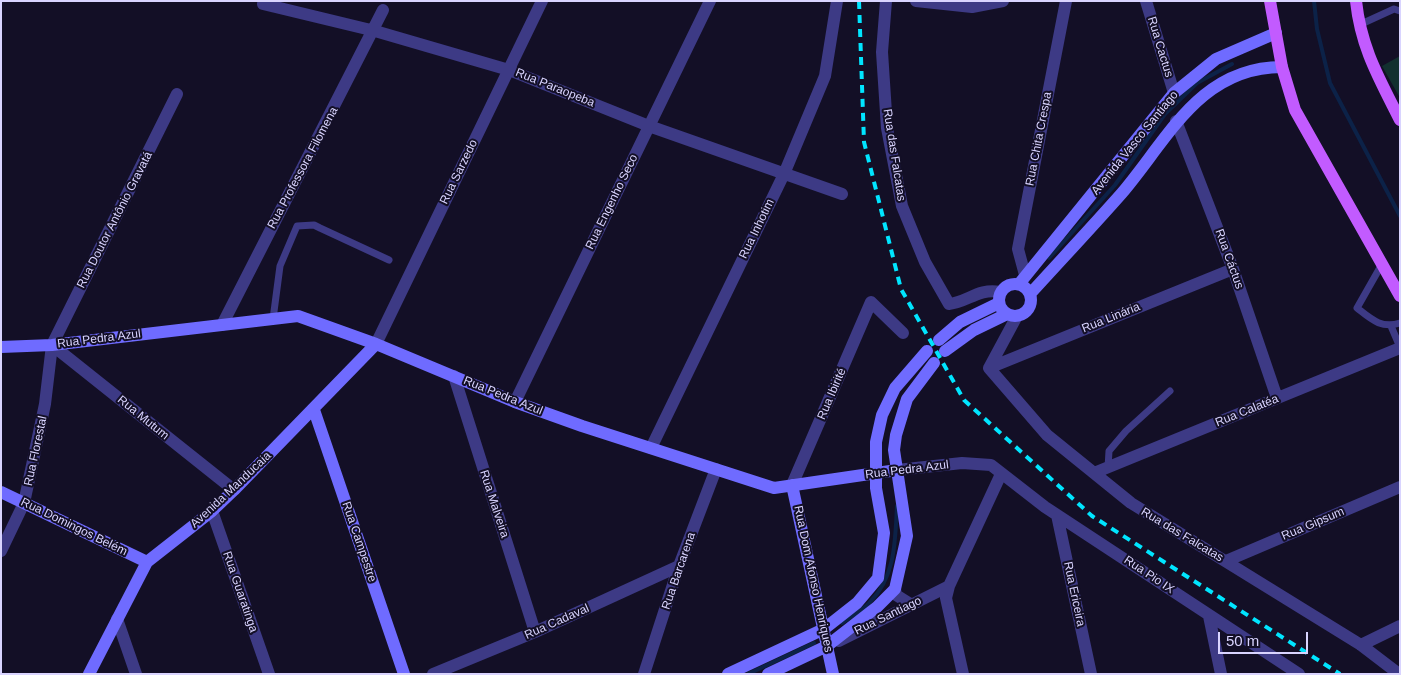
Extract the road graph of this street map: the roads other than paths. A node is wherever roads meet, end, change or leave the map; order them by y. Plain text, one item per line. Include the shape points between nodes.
1 (542, 1) edge
2 (710, 1) edge
3 (837, 1) edge
4 (886, 1) edge
5 (916, 1) edge
6 (1003, 1) edge
7 (1066, 1) edge
8 (1146, 1) edge
9 (1270, 1) edge
10 (1356, 1) edge
11 (263, 4) dead end
12 (384, 10) dead end
13 (1400, 11) edge
14 (1358, 25) junction
15 (375, 31) junction
16 (1276, 33) junction
17 (1282, 67) junction
18 (509, 70) junction
19 (1174, 93) junction
20 (177, 94) dead end
21 (1400, 120) edge
22 (1176, 121) junction
23 (649, 126) junction
24 (784, 174) junction
25 (842, 194) dead end
26 (389, 260) dead end
27 (1382, 264) junction
28 (1233, 269) junction
29 (1022, 280) junction
30 (1030, 294) junction
31 (1400, 296) edge
32 (999, 297) junction
33 (1012, 315) junction
34 (273, 319) junction
35 (1400, 323) edge
36 (222, 325) junction
37 (1390, 326) junction
38 (903, 333) dead end
39 (938, 340) dead end
40 (376, 344) junction
41 (52, 345) junction
42 (1, 347) edge
43 (1400, 347) edge
44 (927, 351) dead end
45 (945, 351) dead end
46 (934, 363) dead end
47 (989, 368) junction
48 (454, 376) junction
49 (1170, 391) dead end
50 (1277, 398) junction
51 (515, 402) junction
52 (314, 410) junction
53 (651, 448) junction
54 (1108, 468) junction
55 (716, 469) junction
56 (897, 470) junction
57 (876, 473) junction
58 (1094, 473) junction
59 (1002, 474) junction
60 (792, 485) junction
61 (1400, 487) edge
62 (234, 490) junction
63 (1, 492) edge
64 (24, 504) junction
65 (212, 511) junction
66 (1057, 514) junction
67 (1, 551) edge
68 (1226, 561) junction
69 (147, 562) junction
70 (679, 566) junction
71 (949, 586) junction
72 (895, 589) junction
73 (912, 605) junction
74 (1209, 616) junction
75 (117, 619) junction
76 (1400, 626) edge
77 (824, 629) junction
78 (535, 632) junction
79 (1361, 645) junction
80 (828, 646) junction
81 (89, 674) edge
82 (136, 674) edge
83 (269, 674) edge
84 (404, 674) edge
85 (433, 674) edge
86 (644, 674) edge
87 (728, 674) edge
88 (768, 674) edge
89 (833, 674) edge
90 (963, 674) edge
91 (1092, 674) edge
92 (1222, 674) edge
93 (1299, 674) edge
94 (1399, 674) edge

1 - 18 street, Rua Sarzedo
2 - 23 street, Rua Engenho Seco
3 - 24 street, Rua Inhotim via 824,76
4 - 32 street, Rua das Falcatas via 882,52 887,128 902,206 925,262 949,304 956,304 976,293
5 - 6 street via 972,7
7 - 29 street, Rua Chita Crespa via 1018,249
8 - 19 street, Rua Cactus
9 - 16 main road
10 - 14 main road
11 - 15 street, Rua Paraopeba
12 - 15 street, Rua Professora Filomena
13 - 14 lane via 1394,9
14 - 21 main road via 1365,50
15 - 18 street, Rua Paraopeba
15 - 36 street, Rua Professora Filomena
16 - 17 main road
16 - 19 street, Avenida Vasco Santiago via 1216,59
17 - 22 street, Avenida Vasco Santiago via 1243,72 1214,88
17 - 27 main road via 1295,110
18 - 23 street, Rua Paraopeba
18 - 40 street, Rua Sarzedo
19 - 29 street, Avenida Vasco Santiago
20 - 41 street, Rua Doutor Antônio Gravatá
22 - 28 street, Rua Cáctus
22 - 30 street, Avenida Vasco Santiago via 1123,192
23 - 24 street, Rua Paraopeba
23 - 51 street, Rua Engenho Seco
24 - 25 street, Rua Paraopeba
24 - 53 street, Rua Inhotim
26 - 34 lane via 314,225 297,226 280,266
27 - 31 main road
27 - 37 lane via 1357,308 1376,323
28 - 47 street, Rua Linária
28 - 50 street, Rua Cáctus
29 - 30 street
29 - 32 street, Avenida Vasco Santiago via 1008,285
30 - 33 street, Avenida Vasco Santiago via 1027,310
32 - 33 street
32 - 39 street, Avenida Vasco Santiago
33 - 45 street, Avenida Vasco Santiago via 974,330
33 - 47 street
34 - 36 street, Rua Pedra Azul
34 - 40 street, Rua Pedra Azul via 298,316
35 - 37 lane
36 - 41 street, Rua Pedra Azul
37 - 43 lane
38 - 60 street, Rua Ibirité via 871,302
40 - 48 street, Rua Pedra Azul
40 - 52 street, Avenida Manducaia
41 - 42 street, Rua Pedra Azul
41 - 62 street, Rua Mutum
41 - 64 street, Rua Florestal via 46,404
43 - 50 street, Rua Calatéa
44 - 57 street via 895,388 882,415 876,442
46 - 56 street via 907,399 896,435
47 - 58 street, Rua das Falcatas via 1047,435
48 - 51 street, Rua Pedra Azul
48 - 78 street, Rua Malveira
49 - 54 lane via 1108,451
50 - 54 street, Rua Calatéa
51 - 53 street, Rua Pedra Azul
52 - 62 street, Avenida Manducaia
52 - 84 street, Rua Campestre
53 - 55 street, Rua Pedra Azul
54 - 58 street, Rua Calatéa
55 - 60 street, Rua Pedra Azul via 774,488
55 - 70 street, Rua Barcarena
56 - 57 street, Rua Pedra Azul
56 - 59 street, Rua Pedra Azul via 962,463 991,465
56 - 72 street via 906,517 906,536
57 - 60 street, Rua Pedra Azul
57 - 77 street via 884,533 878,578 857,603
58 - 68 street, Rua das Falcatas via 1131,503
59 - 66 street, Rua Pio IX
59 - 71 street
60 - 77 street, Rua Dom Afonso Henriques
61 - 68 street, Rua Gipsum
62 - 65 street, Avenida Manducaia
63 - 64 street, Rua Domingos Belém
64 - 67 street, Rua Florestal
64 - 69 street, Rua Domingos Belém
65 - 69 street, Avenida Manducaia
65 - 83 street, Rua Guaratinga
66 - 74 street, Rua Pio IX
66 - 91 street, Rua Ericeira
68 - 79 street, Rua das Falcatas
69 - 75 street, Avenida Manducaia
70 - 78 street, Rua Cadaval
70 - 86 street, Rua Barcarena
71 - 73 street, Rua Santiago
71 - 90 street via 946,598
72 - 73 street via 896,595
72 - 80 street
73 - 80 street, Rua Santiago
74 - 92 street
74 - 93 street, Rua Pio IX
75 - 81 street, Avenida Manducaia
75 - 82 street
76 - 79 street
77 - 80 street, Rua Dom Afonso Henriques
77 - 87 street
78 - 85 street, Rua Cadaval
79 - 94 street, Rua das Falcatas
80 - 88 street
80 - 89 street, Rua Dom Afonso Henriques

